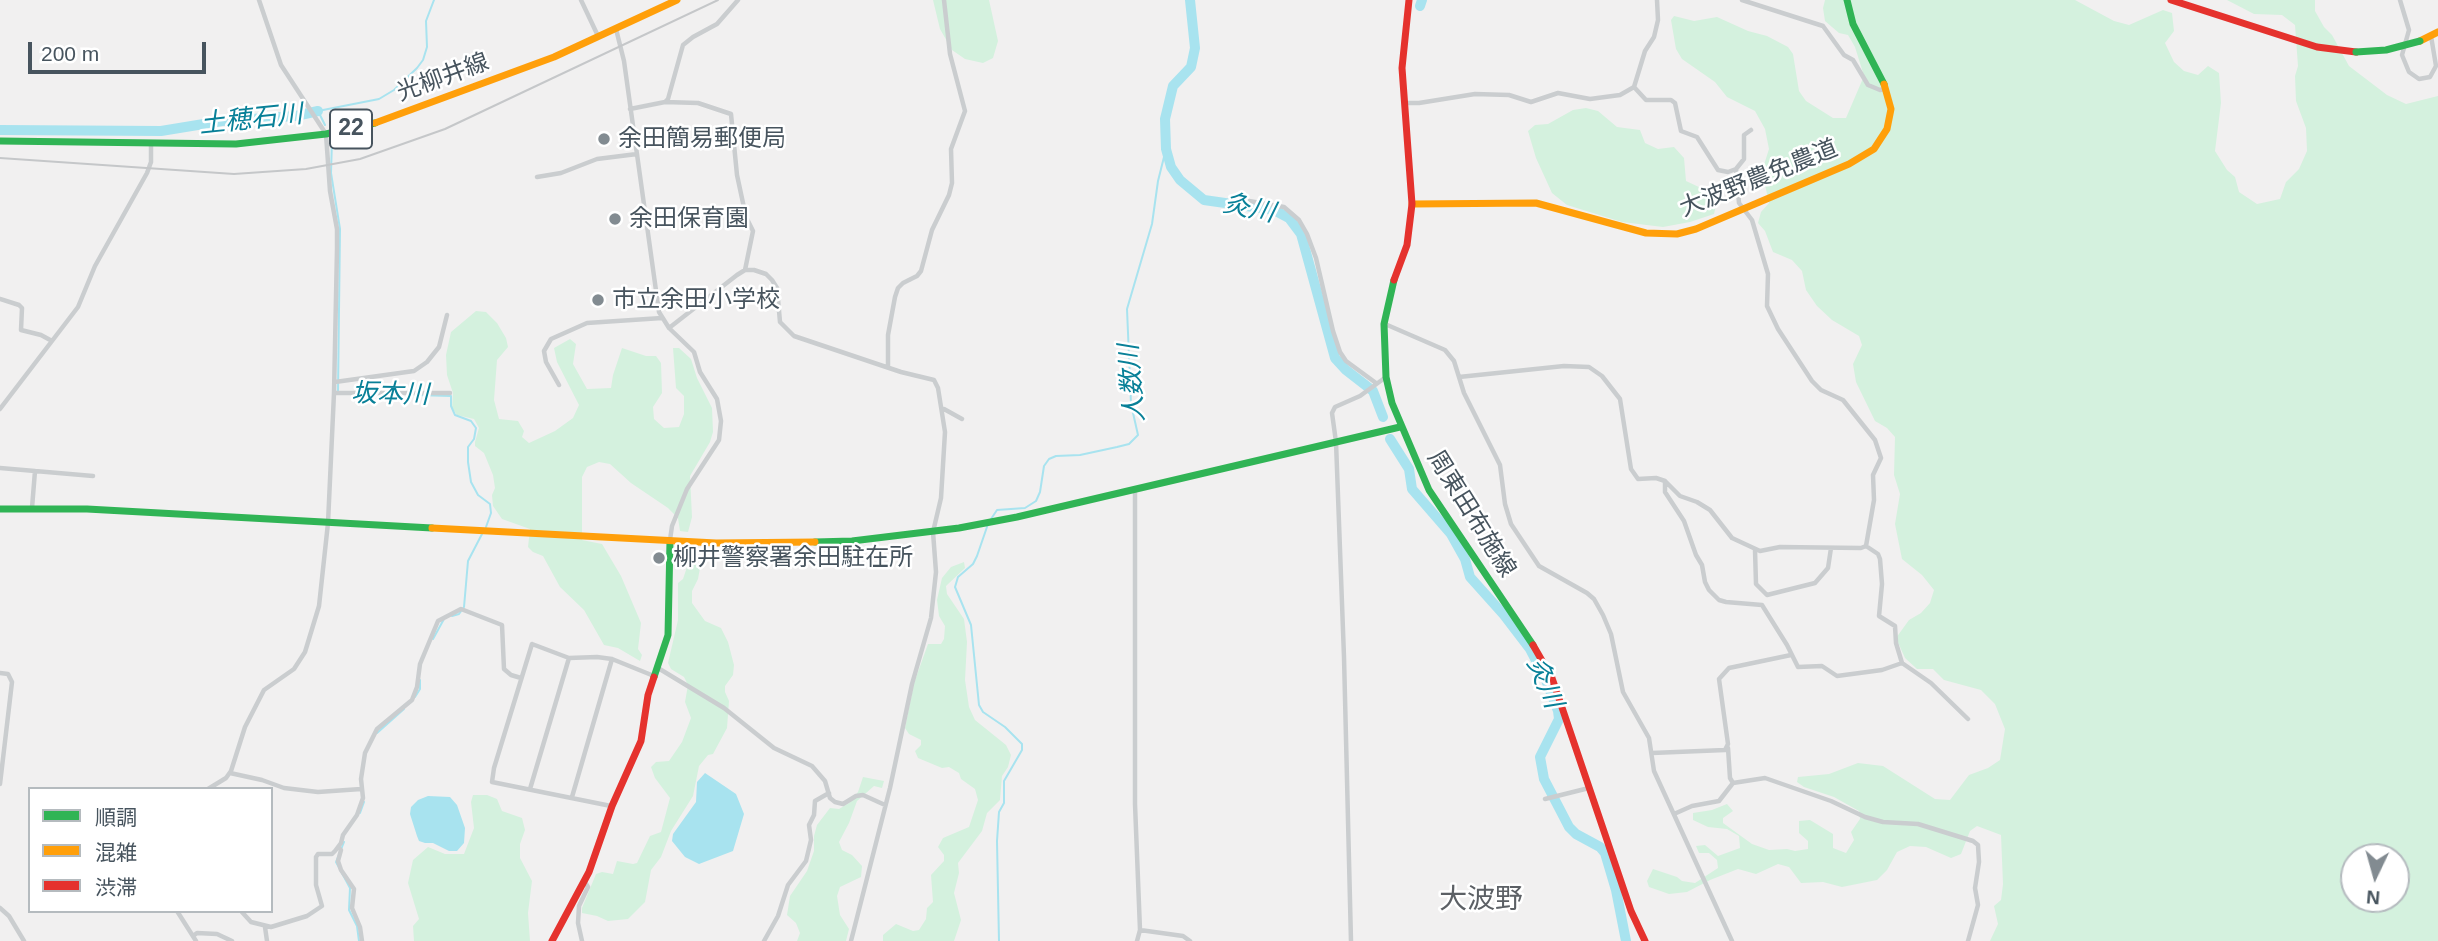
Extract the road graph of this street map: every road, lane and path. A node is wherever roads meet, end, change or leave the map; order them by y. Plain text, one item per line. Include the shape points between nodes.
1 (259, 0) edge
2 (581, 0) edge
3 (677, 0) edge
4 (738, 0) edge
5 (944, 0) edge
6 (1409, 0) edge
7 (1657, 0) edge
8 (1742, 0) edge
9 (1847, 0) edge
10 (2171, 0) edge
11 (2201, 0) edge
12 (2400, 0) edge
13 (2198, 9) junction
14 (617, 29) junction
15 (2435, 34) edge
16 (598, 37) junction
17 (1634, 87) junction
18 (1886, 89) junction
19 (665, 102) junction
20 (1403, 103) junction
21 (631, 109) junction
22 (1751, 130) dead end
23 (326, 134) junction
24 (0, 141) edge
25 (151, 143) junction
26 (637, 154) junction
27 (1736, 169) junction
28 (537, 177) dead end
29 (1250, 201) dead end
30 (1412, 204) junction
31 (1743, 209) junction
32 (746, 270) junction
33 (0, 299) edge
34 (447, 315) dead end
35 (662, 318) junction
36 (1384, 324) junction
37 (669, 328) junction
38 (52, 341) junction
39 (888, 367) junction
40 (1385, 377) junction
41 (1459, 377) junction
42 (335, 382) junction
43 (1375, 384) junction
44 (559, 385) dead end
45 (334, 393) junction
46 (450, 393) dead end
47 (0, 409) edge
48 (943, 409) junction
49 (961, 419) dead end
50 (1400, 427) junction
51 (1336, 442) junction
52 (0, 468) edge
53 (35, 471) junction
54 (93, 476) dead end
55 (1665, 481) junction
56 (1135, 490) junction
57 (32, 508) junction
58 (0, 509) edge
59 (328, 523) junction
60 (933, 532) junction
61 (670, 541) junction
62 (1866, 546) junction
63 (1831, 548) junction
64 (1755, 550) junction
65 (1791, 655) junction
66 (569, 658) junction
67 (612, 659) junction
68 (1902, 663) junction
69 (655, 672) junction
70 (0, 673) edge
71 (521, 678) junction
72 (1968, 719) dead end
73 (1728, 748) junction
74 (1651, 753) junction
75 (230, 773) junction
76 (1733, 783) junction
77 (0, 785) edge
78 (211, 787) edge
79 (1590, 788) junction
80 (360, 789) junction
81 (530, 789) junction
82 (829, 793) junction
83 (572, 797) junction
84 (1546, 799) dead end
85 (885, 805) junction
86 (612, 806) junction
87 (1674, 814) junction
88 (339, 848) junction
89 (585, 882) junction
90 (0, 908) edge
91 (178, 913) edge
92 (243, 913) edge
93 (265, 927) junction
94 (1139, 930) junction
95 (195, 938) edge
96 (24, 941) edge
97 (232, 941) edge
98 (267, 941) edge
99 (362, 941) edge
100 (552, 941) edge
101 (582, 941) edge
102 (764, 941) edge
103 (851, 941) edge
104 (1137, 941) edge
105 (1190, 941) edge
106 (1351, 941) edge
107 (1645, 941) edge
108 (1732, 941) edge
109 (1968, 941) edge

1 - 23 street via 281,65
2 - 16 street
3 - 14 street, 光柳井線 / 22
4 - 19 street via 717,24 683,45
5 - 39 street via 950,54 965,111 951,149 949,195 932,230 921,271 903,283 895,296
6 - 20 street, 周東田布施線 via 1402,58
7 - 17 street via 1656,32
8 - 18 street via 1823,26 1868,85
9 - 18 street, 大波野農免農道 via 1853,24
10 - 13 street
11 - 13 street
12 - 15 street via 2409,30 2402,55 2409,72 2419,79 2434,72
13 - 15 street, bridge via 2318,47 2356,52 2386,50
14 - 16 street, 光柳井線 / 22
14 - 21 street
16 - 23 street, 光柳井線 / 22 via 394,117
17 - 20 street via 1599,99 1561,93 1531,102 1509,95 1475,94
17 - 27 street via 1646,100 1675,103 1681,131 1697,137 1717,170
18 - 31 street, 大波野農免農道 via 1889,120 1874,149
19 - 21 street
19 - 32 street via 698,103 732,114 737,175 753,231
20 - 30 street, 周東田布施線
21 - 26 street
22 - 27 street via 1744,135 1744,159
23 - 25 street, 光柳井線 / 22 via 236,144
23 - 42 street via 337,229
24 - 25 street, 光柳井線 / 22
25 - 38 street via 147,173 107,243 78,307
26 - 28 street via 597,159
26 - 35 street
27 - 31 street
29 - 43 street via 1284,207 1299,220 1316,258 1340,352
30 - 31 street, 大波野農免農道 via 1536,204 1662,234 1696,229
30 - 36 street, 周東田布施線 via 1407,244 1390,290
31 - 62 street via 1752,220 1768,274 1767,306 1782,336 1812,381 1843,400 1880,452
32 - 37 street
32 - 39 street via 761,271 772,280 780,323 794,336
33 - 38 street via 22,308 21,330
34 - 42 street via 439,347 414,371
35 - 37 street
35 - 44 street via 587,323 551,339 544,351
36 - 40 street, 周東田布施線
36 - 41 street via 1441,347 1454,361
37 - 61 street via 694,352 700,372 718,399 721,421 719,440 687,489
38 - 47 street
39 - 48 street via 936,382
40 - 43 street
40 - 50 street, 周東田布施線
41 - 55 street via 1589,367 1620,399 1634,475
41 - 74 street via 1500,465 1511,524 1539,566 1594,599 1611,635 1623,692 1649,738
42 - 45 street
43 - 51 street via 1332,410
45 - 46 street
45 - 59 street
48 - 49 street
48 - 60 street via 941,498
50 - 51 street
50 - 79 street, 周東田布施線 via 1429,490 1546,666
51 - 56 street
51 - 106 street
52 - 53 street
53 - 54 street
53 - 57 street
55 - 64 street via 1679,496 1710,510 1732,538
55 - 65 street via 1665,492 1684,521 1709,590 1726,602 1762,605
56 - 60 street
56 - 94 street
57 - 58 street
57 - 59 street
59 - 61 street
59 - 75 street via 319,606 306,652 294,669 264,690 245,727
60 - 61 street via 802,543
60 - 85 street via 936,572 931,618
61 - 69 street via 668,635
62 - 63 street
62 - 68 street via 1880,559 1879,612 1895,626
63 - 64 street
63 - 64 street via 1828,568 1815,583 1767,595 1756,584
65 - 68 street via 1798,667 1822,666 1837,676
65 - 73 street via 1729,668 1719,679
66 - 67 street
66 - 71 street via 532,644
66 - 81 street
67 - 69 street
67 - 83 street
68 - 72 street via 1931,683
69 - 82 street via 724,708 774,748 811,766
69 - 86 street via 640,741
70 - 77 street via 8,674 12,682
71 - 80 street via 504,669 502,625 461,609 444,616 434,627 412,700 377,729 370,743
71 - 81 street via 492,782
73 - 74 street
73 - 76 street
74 - 87 street via 1654,771
75 - 78 street
75 - 80 street via 284,788 318,792
76 - 87 street via 1719,801
76 - 109 street via 1765,778 1865,817 1918,824 1973,841 1978,845 1978,905
79 - 84 street
79 - 107 street, 周東田布施線
80 - 88 street via 362,802
81 - 83 street
82 - 85 street via 839,804 863,795
82 - 102 street via 815,801 806,861 789,885
83 - 86 street
85 - 103 street
86 - 89 street
87 - 108 street
88 - 93 street via 316,857 322,906 307,916
88 - 99 street via 341,870 354,889 352,908
89 - 100 street
89 - 101 street via 588,887 579,906 578,923
90 - 96 street
91 - 95 street
92 - 93 street
93 - 98 street
94 - 104 street
94 - 105 street
95 - 97 street via 197,933 217,934

